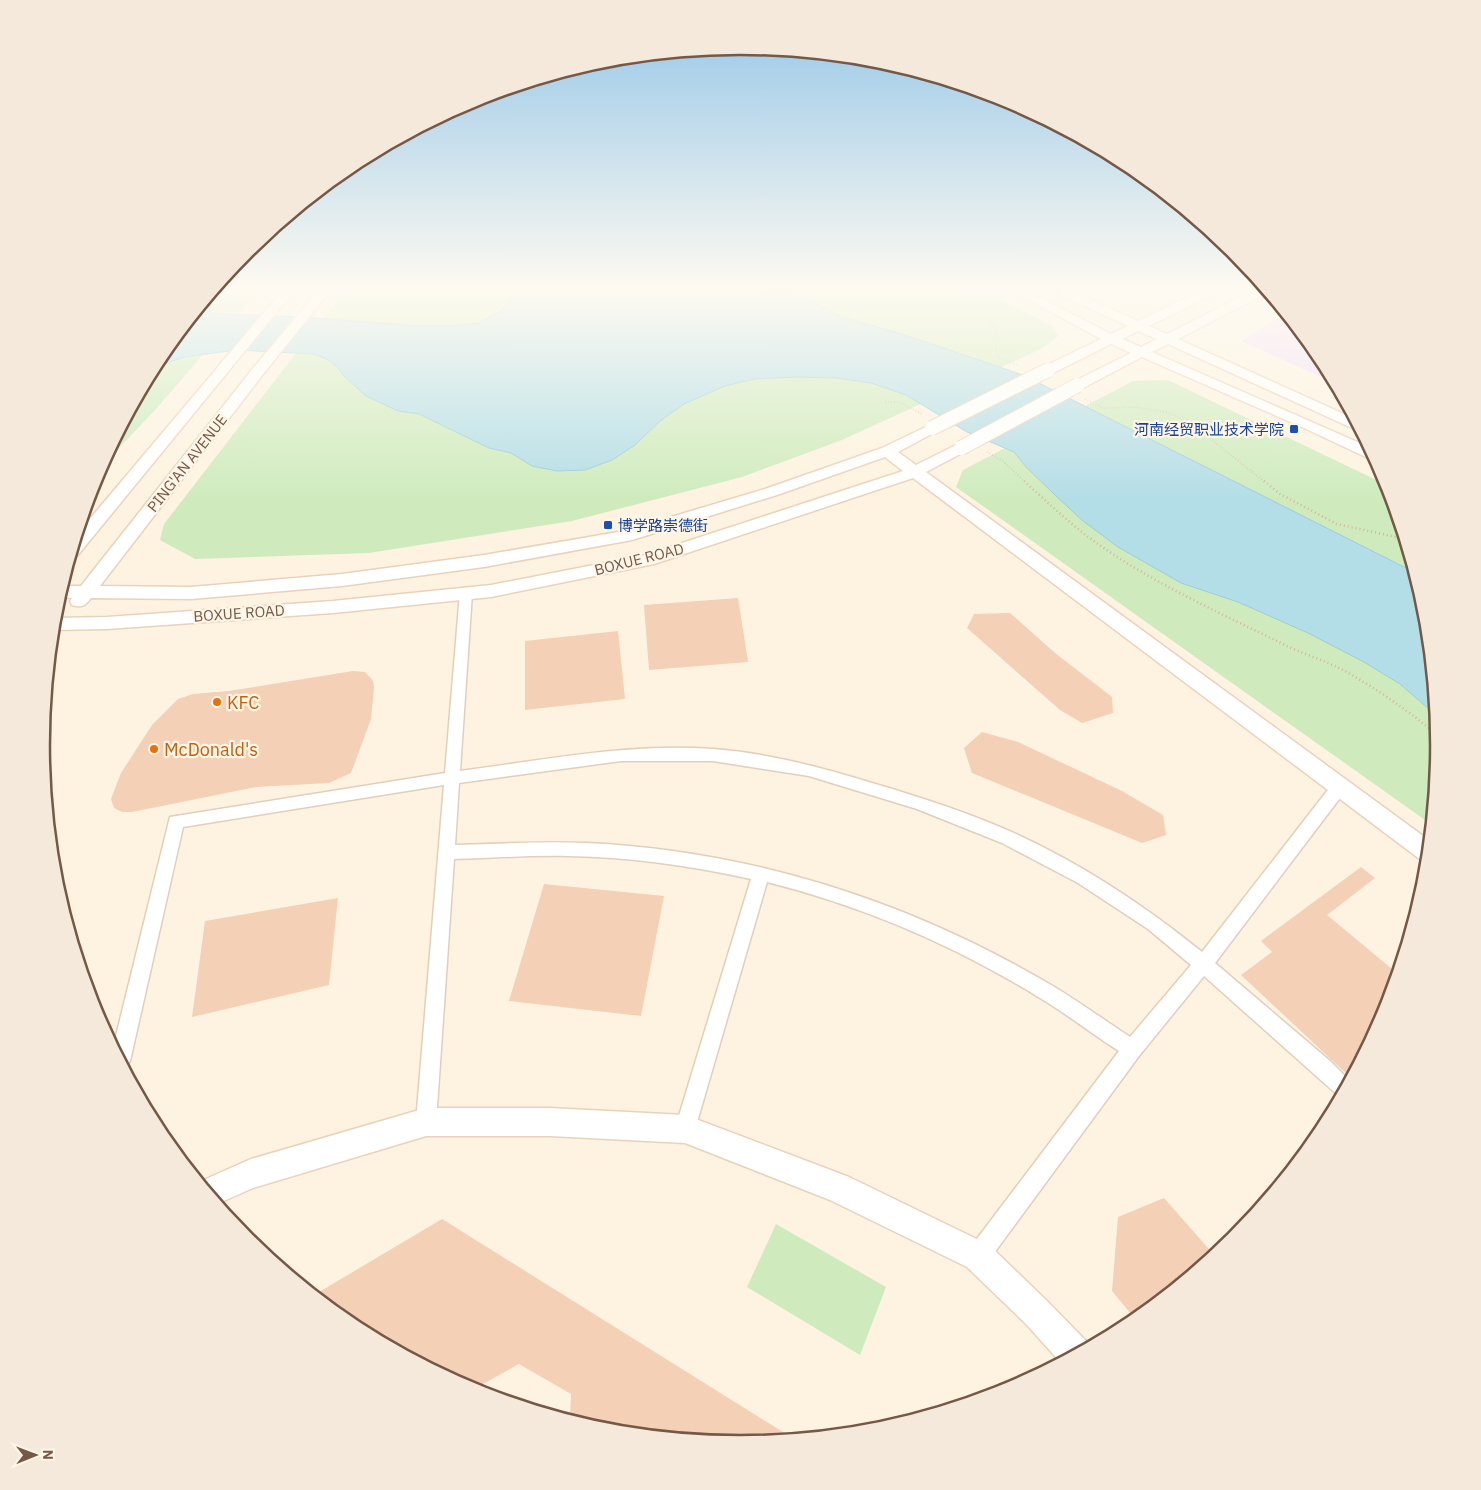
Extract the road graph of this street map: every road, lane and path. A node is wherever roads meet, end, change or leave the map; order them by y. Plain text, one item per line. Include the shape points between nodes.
1 (228, 361) edge
2 (268, 361) edge
3 (1005, 361) edge
4 (1067, 361) edge
5 (1126, 361) edge
6 (1162, 361) edge
7 (1217, 361) edge
8 (1016, 366) junction
9 (1025, 370) dead end
10 (1048, 370) junction
11 (1078, 390) junction
12 (885, 402) dead end
13 (928, 422) junction
14 (1350, 422) edge
15 (887, 451) junction
16 (986, 451) dead end
17 (1365, 452) edge
18 (915, 472) junction
19 (82, 538) edge
20 (1398, 538) edge
21 (67, 592) edge
22 (85, 593) junction
23 (466, 593) junction
24 (61, 622) edge
25 (60, 628) edge
26 (1431, 730) edge
27 (451, 778) junction
28 (1340, 786) junction
29 (1423, 848) edge
30 (445, 852) junction
31 (760, 875) junction
32 (1203, 964) junction
33 (1132, 1050) junction
34 (122, 1052) edge
35 (1340, 1085) edge
36 (426, 1122) junction
37 (685, 1129) junction
38 (213, 1191) edge
39 (978, 1256) junction
40 (1072, 1350) edge

1 - 19 main road, PING'AN AVENUE
2 - 22 main road, PING'AN AVENUE
3 - 8 path
4 - 10 main road, BOXUE ROAD
5 - 11 main road, BOXUE ROAD
6 - 17 main road
7 - 14 main road
8 - 9 path
8 - 10 path
10 - 13 main road, BOXUE ROAD, bridge
11 - 18 main road, BOXUE ROAD, bridge
11 - 20 path via 1103,408 1166,412 1188,421 1280,494 1338,524
12 - 13 path via 899,402
13 - 15 main road, BOXUE ROAD
15 - 18 main road
15 - 22 main road, BOXUE ROAD via 771,492 626,536 512,556 323,581 191,593
16 - 26 path via 1003,461 1088,537 1134,567 1282,644 1344,671
18 - 23 main road, BOXUE ROAD via 648,560
18 - 28 main road
21 - 22 main road, BOXUE ROAD
22 - 24 main road, PING'AN AVENUE
23 - 25 main road, BOXUE ROAD via 333,607
23 - 27 street
27 - 30 street
27 - 32 street via 621,755 713,755 809,770 921,804 1008,838 1084,878 1154,924
27 - 34 street via 176,822
28 - 29 main road
28 - 32 street
30 - 31 street via 588,850 657,856
30 - 36 street
31 - 33 street via 816,888 900,918 1032,984
31 - 37 street
32 - 33 street
32 - 35 street
33 - 39 street
36 - 37 main road via 550,1122
36 - 38 main road via 250,1174
37 - 39 main road via 838,1188
39 - 40 main road

